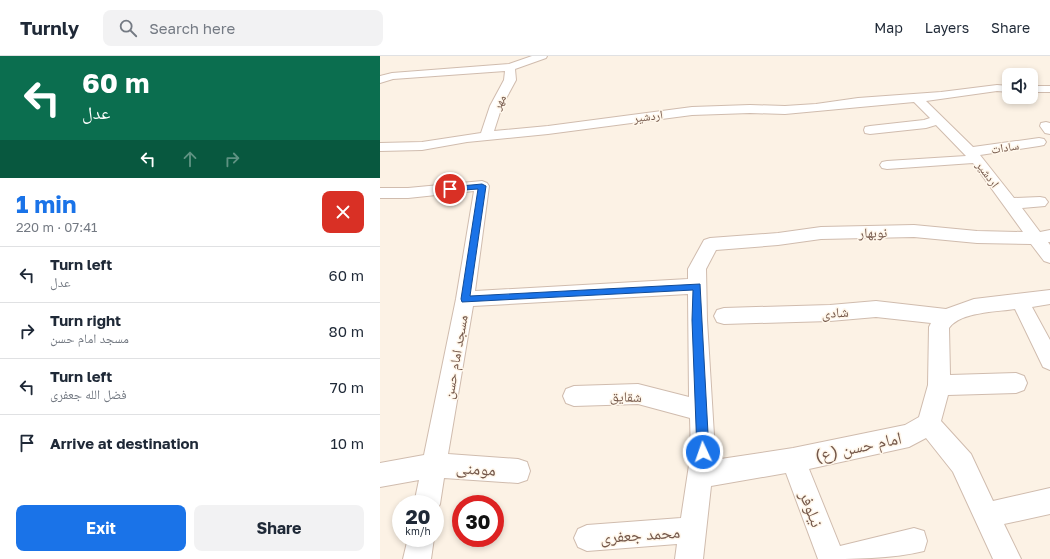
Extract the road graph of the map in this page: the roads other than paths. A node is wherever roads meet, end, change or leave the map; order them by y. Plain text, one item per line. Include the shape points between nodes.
1 (542, 56) edge
2 (510, 67) junction
3 (380, 80) edge
4 (1002, 88) edge
5 (1038, 89) edge
6 (1050, 89) edge
7 (917, 98) junction
8 (940, 119) junction
9 (870, 130) dead end
10 (486, 136) junction
11 (1039, 142) dead end
12 (380, 147) edge
13 (974, 156) junction
14 (887, 165) dead end
15 (380, 193) edge
16 (1040, 202) dead end
17 (1010, 203) junction
18 (1043, 237) edge
19 (1050, 257) edge
20 (697, 286) junction
21 (465, 299) junction
22 (1048, 300) edge
23 (1020, 301) junction
24 (724, 316) dead end
25 (946, 317) junction
26 (1050, 361) edge
27 (1016, 383) dead end
28 (939, 385) junction
29 (574, 396) dead end
30 (701, 410) junction
31 (929, 424) junction
32 (793, 460) junction
33 (435, 465) junction
34 (518, 471) dead end
35 (380, 475) edge
36 (700, 475) junction
37 (429, 495) edge
38 (1050, 501) edge
39 (987, 516) junction
40 (693, 530) junction
41 (588, 538) dead end
42 (914, 541) dead end
43 (419, 547) edge
44 (417, 559) edge
45 (689, 559) edge
46 (832, 559) edge
47 (841, 559) edge
48 (1007, 559) edge

1 - 2 street
2 - 3 street via 392,76
2 - 10 street, مهر via 510,80 496,106
4 - 7 street, اردشیر
5 - 6 street
7 - 8 street, اردشیر
7 - 10 street, اردشیر via 784,110 692,111
8 - 9 street via 926,124
8 - 13 street, اردشیر
10 - 12 street, اردشیر via 422,146
11 - 13 street, سادات
13 - 14 street, سادات
13 - 17 street, اردشیر
15 - 21 street, مسجد امام حسن via 482,186
16 - 17 street
17 - 18 street, اردشیر
18 - 19 street, اردشیر
18 - 20 street, نوبهار via 977,237 914,231 821,233 710,244 697,269
20 - 21 street
20 - 30 street
21 - 33 street, مسجد امام حسن
22 - 23 street
23 - 25 street via 974,307
23 - 26 street
24 - 25 street, شادی via 876,309
25 - 28 street via 939,327
27 - 28 street
28 - 31 street
29 - 30 street, شقایق via 638,394
30 - 36 street via 703,452
31 - 32 street, امام حسن (ع) via 909,436
31 - 39 street via 962,463
32 - 36 street, امام حسن (ع)
32 - 46 street, نیلوفر
33 - 34 street, مومنی
33 - 35 street, مومنی
33 - 37 street, مسجد امام حسن
36 - 40 street
38 - 39 street
39 - 48 street
40 - 41 street, محمد جعفری
40 - 45 street
42 - 47 street
43 - 44 street

